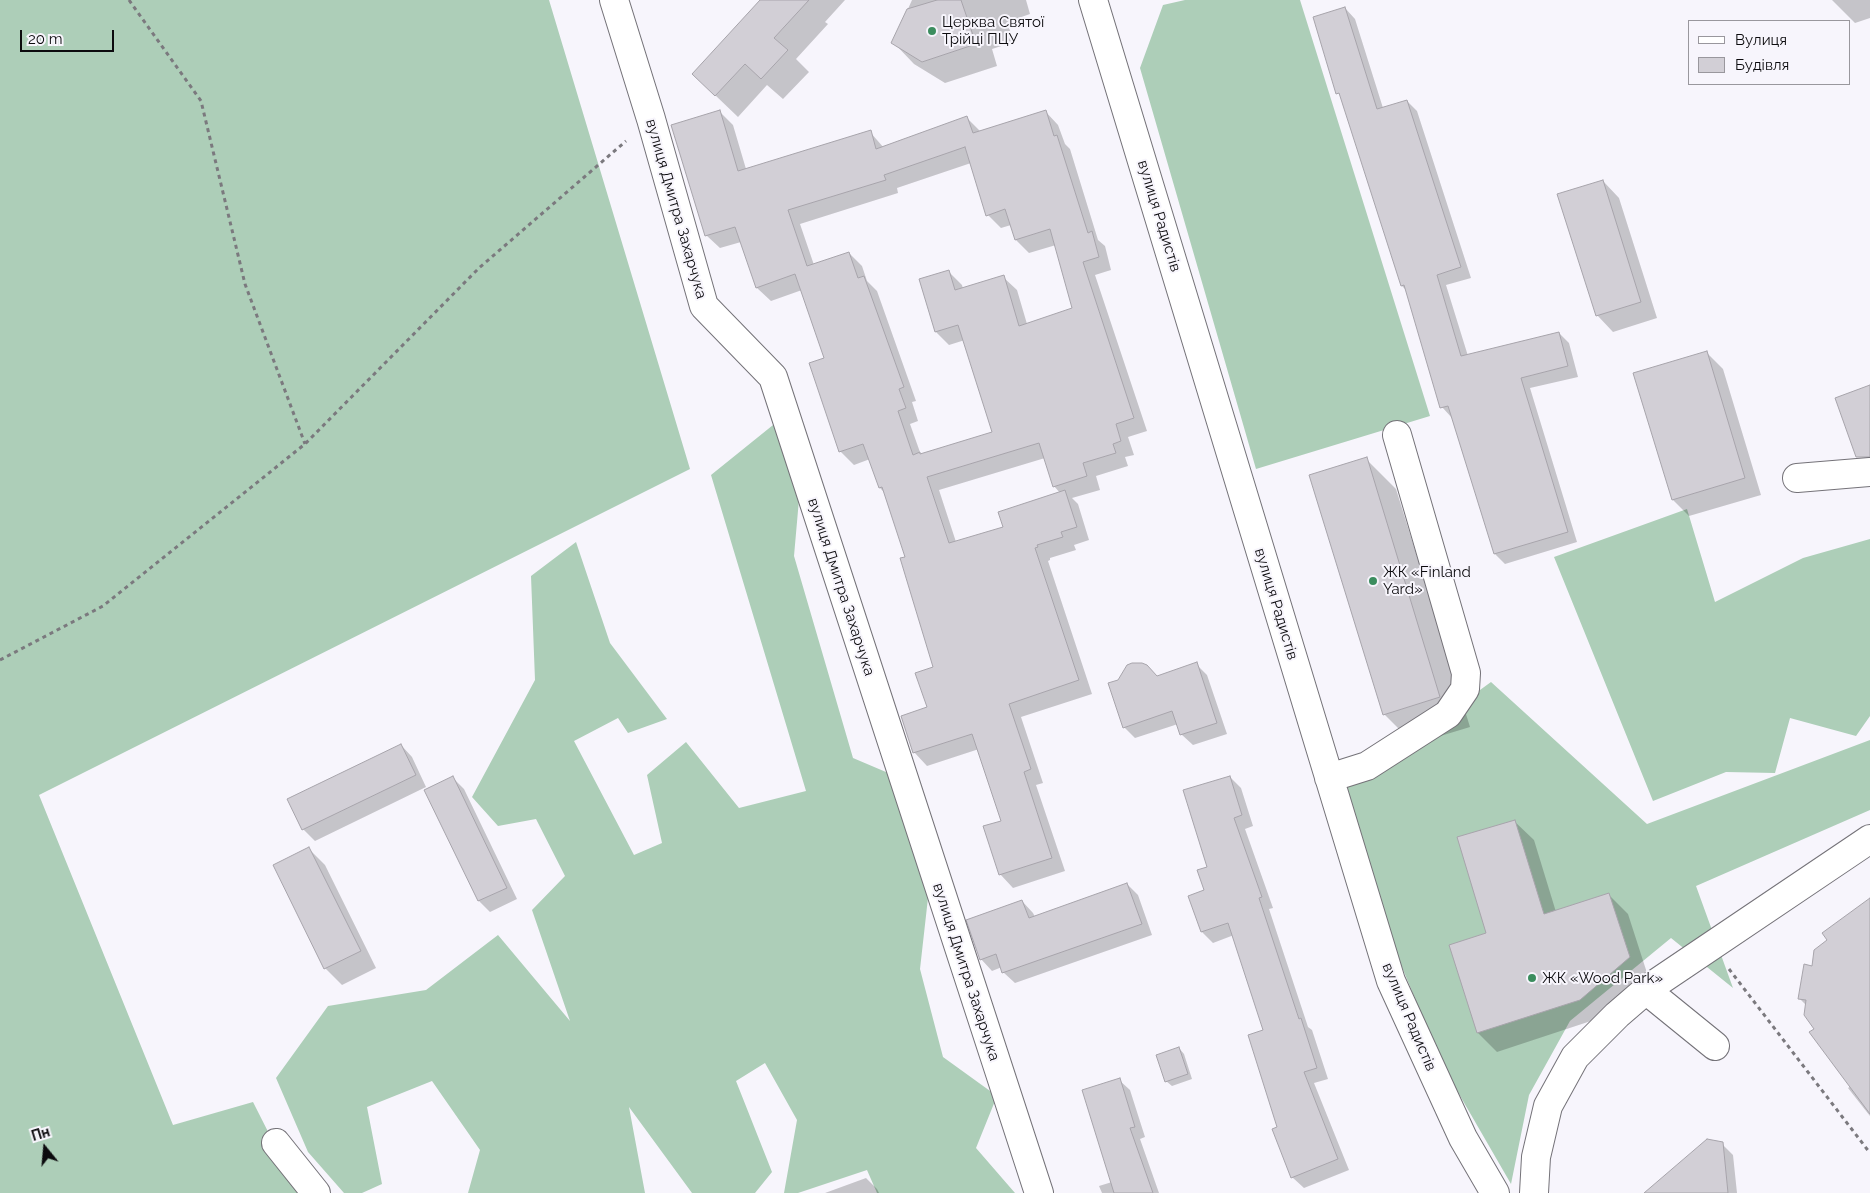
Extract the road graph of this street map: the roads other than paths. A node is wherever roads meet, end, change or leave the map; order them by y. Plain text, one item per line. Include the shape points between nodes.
1 (614, 0) edge
2 (1094, 0) edge
3 (1397, 435) dead end
4 (1870, 472) edge
5 (1797, 478) dead end
6 (1329, 778) junction
7 (1870, 839) edge
8 (1646, 990) junction
9 (1715, 1046) dead end
10 (276, 1143) dead end
11 (316, 1193) edge
12 (1038, 1193) edge
13 (1495, 1193) edge
14 (1534, 1193) edge

1 - 12 street, вулиця Дмитра Захарчука via 704,306 773,377
2 - 6 street, вулиця Радистів
3 - 6 street via 1466,673 1465,689 1448,714 1367,766
4 - 5 street
6 - 13 street, вулиця Радистів via 1391,981 1463,1138
7 - 8 street
8 - 9 street
8 - 14 street via 1576,1056 1548,1106 1536,1157
10 - 11 street

